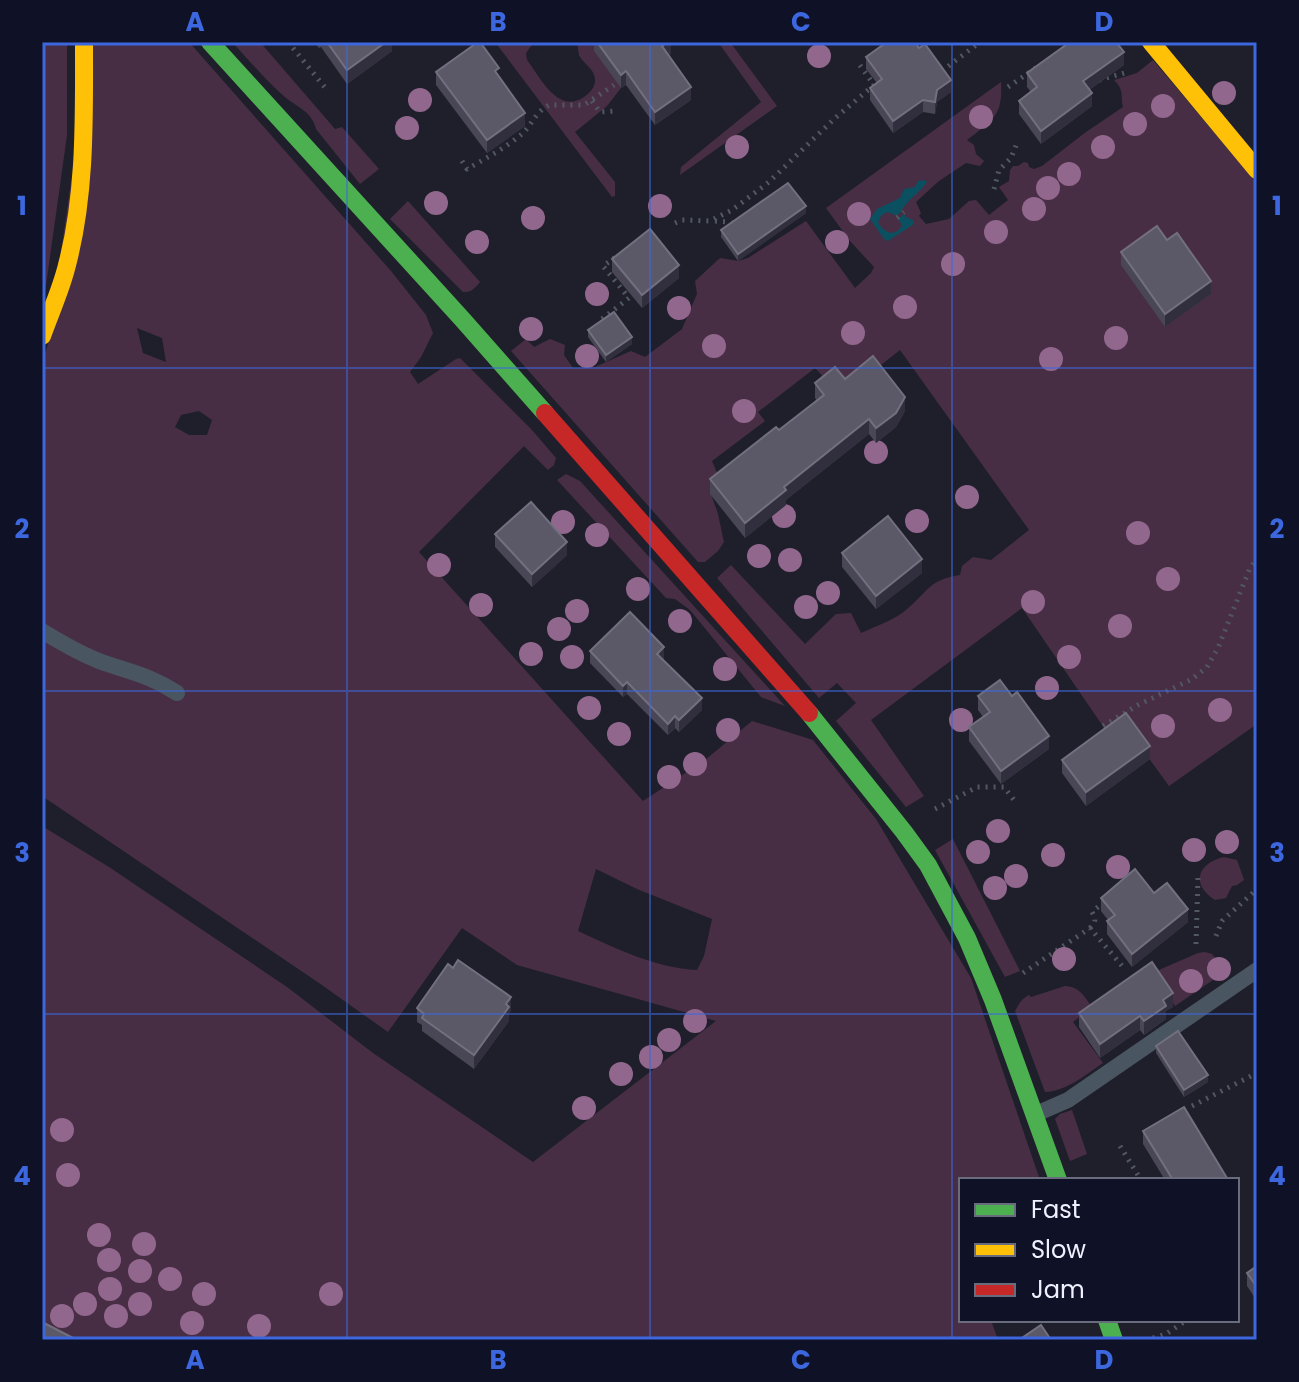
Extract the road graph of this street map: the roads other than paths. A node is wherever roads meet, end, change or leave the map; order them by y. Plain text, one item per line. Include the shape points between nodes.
1 (84, 42) edge
2 (210, 42) edge
3 (1151, 42) edge
4 (1257, 170) edge
5 (42, 336) edge
6 (42, 631) edge
7 (177, 693) dead end
8 (1257, 970) edge
9 (1035, 1115) junction
10 (1057, 1178) edge

1 - 5 street via 79,204 70,256
2 - 9 street via 463,320 819,725 895,819 928,865 967,938
3 - 4 street
6 - 7 lane
8 - 9 lane via 1068,1100
9 - 10 street

